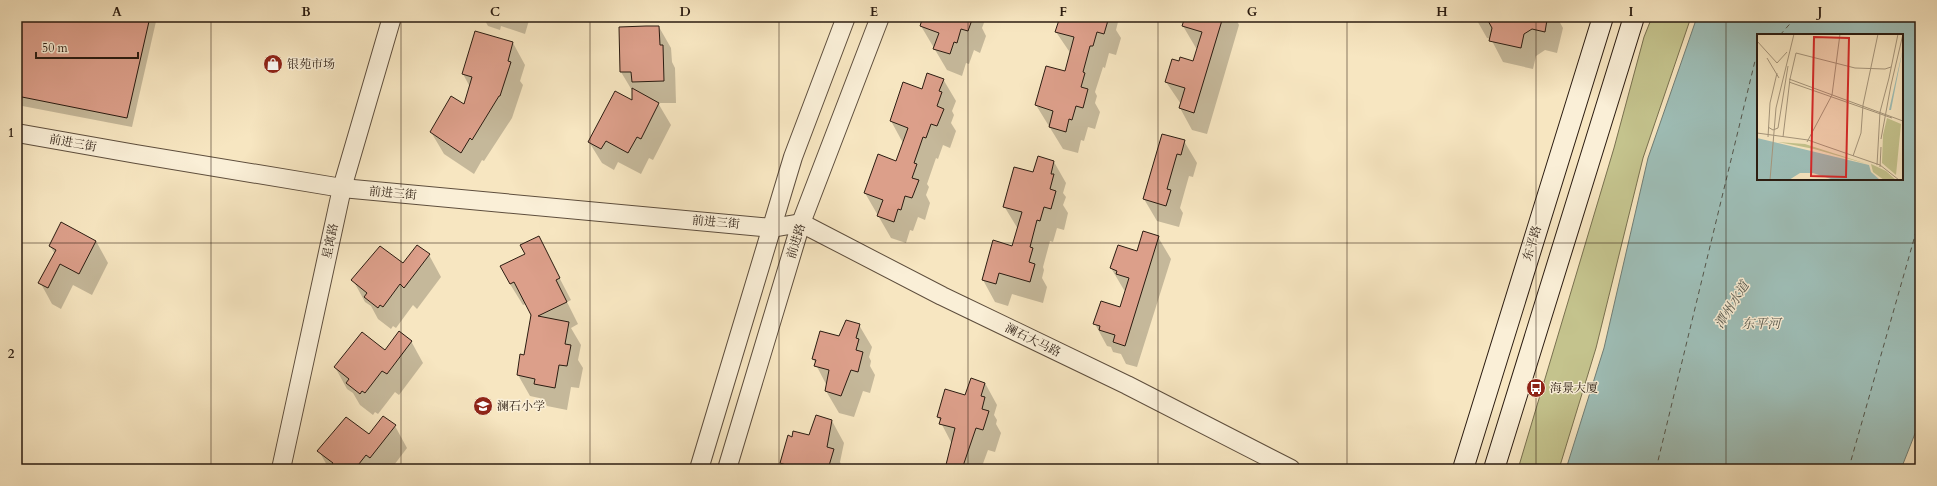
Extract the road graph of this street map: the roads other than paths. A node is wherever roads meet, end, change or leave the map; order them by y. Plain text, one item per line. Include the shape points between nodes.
1 (392, 17) edge
2 (846, 17) edge
3 (880, 17) edge
4 (1604, 17) edge
5 (1634, 17) edge
6 (17, 133) edge
7 (342, 188) junction
8 (801, 223) junction
9 (772, 228) junction
10 (281, 469) edge
11 (699, 469) edge
12 (727, 469) edge
13 (1291, 469) edge
14 (1463, 469) edge
15 (1494, 469) edge

1 - 7 street, 星寓路
2 - 9 street via 793,157
3 - 8 street, 前进路
4 - 14 main road, 东平路
5 - 15 main road
6 - 7 street, 前进三街
7 - 9 street, 前进三街
7 - 10 street, 星寓路
8 - 9 street
8 - 12 street, 前进路
8 - 13 street, 澜石大马路
9 - 11 street

